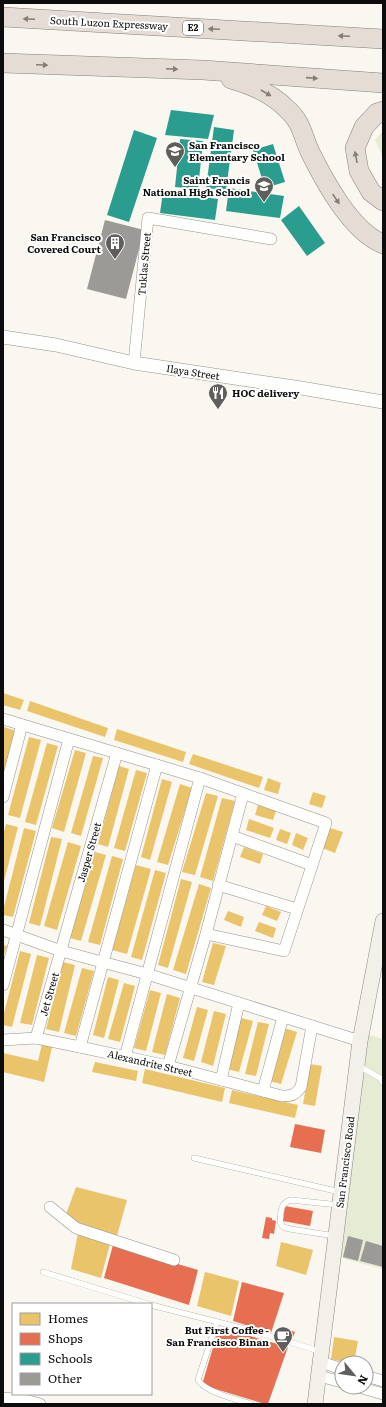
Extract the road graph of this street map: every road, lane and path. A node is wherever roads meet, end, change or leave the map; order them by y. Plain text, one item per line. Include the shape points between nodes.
1 (3, 17) edge
2 (383, 39) edge
3 (3, 63) edge
4 (203, 70) junction
5 (383, 83) edge
6 (383, 111) edge
7 (383, 201) edge
8 (271, 239) dead end
9 (383, 244) edge
10 (3, 337) edge
11 (134, 363) junction
12 (383, 402) edge
13 (3, 719) edge
14 (22, 725) junction
15 (69, 739) junction
16 (116, 753) junction
17 (157, 765) junction
18 (200, 778) junction
19 (243, 794) junction
20 (3, 797) edge
21 (232, 836) junction
22 (312, 865) junction
23 (218, 886) junction
24 (297, 909) junction
25 (383, 921) edge
26 (3, 930) edge
27 (16, 934) junction
28 (206, 934) junction
29 (61, 951) junction
30 (103, 962) junction
31 (147, 974) junction
32 (3, 986) edge
33 (190, 988) junction
34 (239, 1003) junction
35 (283, 1016) junction
36 (312, 1026) junction
37 (36, 1038) junction
38 (3, 1040) edge
39 (360, 1040) junction
40 (80, 1047) junction
41 (124, 1057) junction
42 (357, 1065) junction
43 (168, 1066) junction
44 (221, 1080) junction
45 (383, 1083) edge
46 (263, 1091) junction
47 (194, 1158) dead end
48 (340, 1199) junction
49 (50, 1207) dead end
50 (336, 1236) junction
51 (174, 1260) dead end
52 (42, 1272) dead end
53 (147, 1303) edge
54 (152, 1305) edge
55 (217, 1322) junction
56 (320, 1363) junction
57 (334, 1366) edge
58 (334, 1375) edge
59 (3, 1398) edge
60 (40, 1404) edge
61 (251, 1404) edge
62 (316, 1404) edge

2 -> 1 highway, South Luzon Expressway / E2
3 -> 4 highway
4 -> 5 highway
4 -> 9 highway via 248,84 280,102 297,120 310,151 336,199 354,223
7 -> 6 highway via 371,192 359,172 355,148 364,127 376,113
8 - 11 street, Tuklas Street via 148,218
10 - 11 street, Ilaya Street via 56,345
11 - 12 street, Ilaya Street
13 - 14 street
14 - 15 street
14 - 20 street
15 - 16 street
15 - 27 street
16 - 17 street
16 - 29 street, Jasper Street
17 - 18 street
17 - 30 street
18 - 19 street
18 - 31 street
19 - 21 street
19 - 22 street via 326,823
21 - 22 street
21 - 23 street
22 - 24 street
23 - 24 street
23 - 28 street
24 - 28 street via 284,952
25 - 39 main road, San Francisco Road
26 - 27 street
27 - 29 street
27 - 32 street
28 - 33 street
29 - 30 street
29 - 37 street, Jet Street
30 - 31 street
30 - 40 street
31 - 33 street
31 - 41 street
33 - 34 street
33 - 43 street
34 - 35 street
34 - 44 street
35 - 36 street
35 - 46 street
36 - 39 street
36 - 46 street, Alexandrite Street via 301,1087 296,1094 282,1096
37 - 38 street, Alexandrite Street
37 - 40 street, Alexandrite Street
39 - 42 main road, San Francisco Road
40 - 41 street, Alexandrite Street
41 - 43 street, Alexandrite Street
42 - 45 lane via 380,1078
42 - 48 main road, San Francisco Road
43 - 44 street, Alexandrite Street
44 - 46 street, Alexandrite Street
47 - 48 lane
48 - 50 main road, San Francisco Road
48 - 50 lane via 291,1200 282,1206 280,1222 283,1227 290,1229
49 - 51 street via 76,1228
50 - 56 main road, San Francisco Road
52 - 53 lane
54 - 55 lane
55 - 56 lane via 257,1332
55 - 61 lane via 198,1380 209,1390
56 - 57 street
56 - 58 street
56 - 62 main road, San Francisco Road
59 - 60 street

